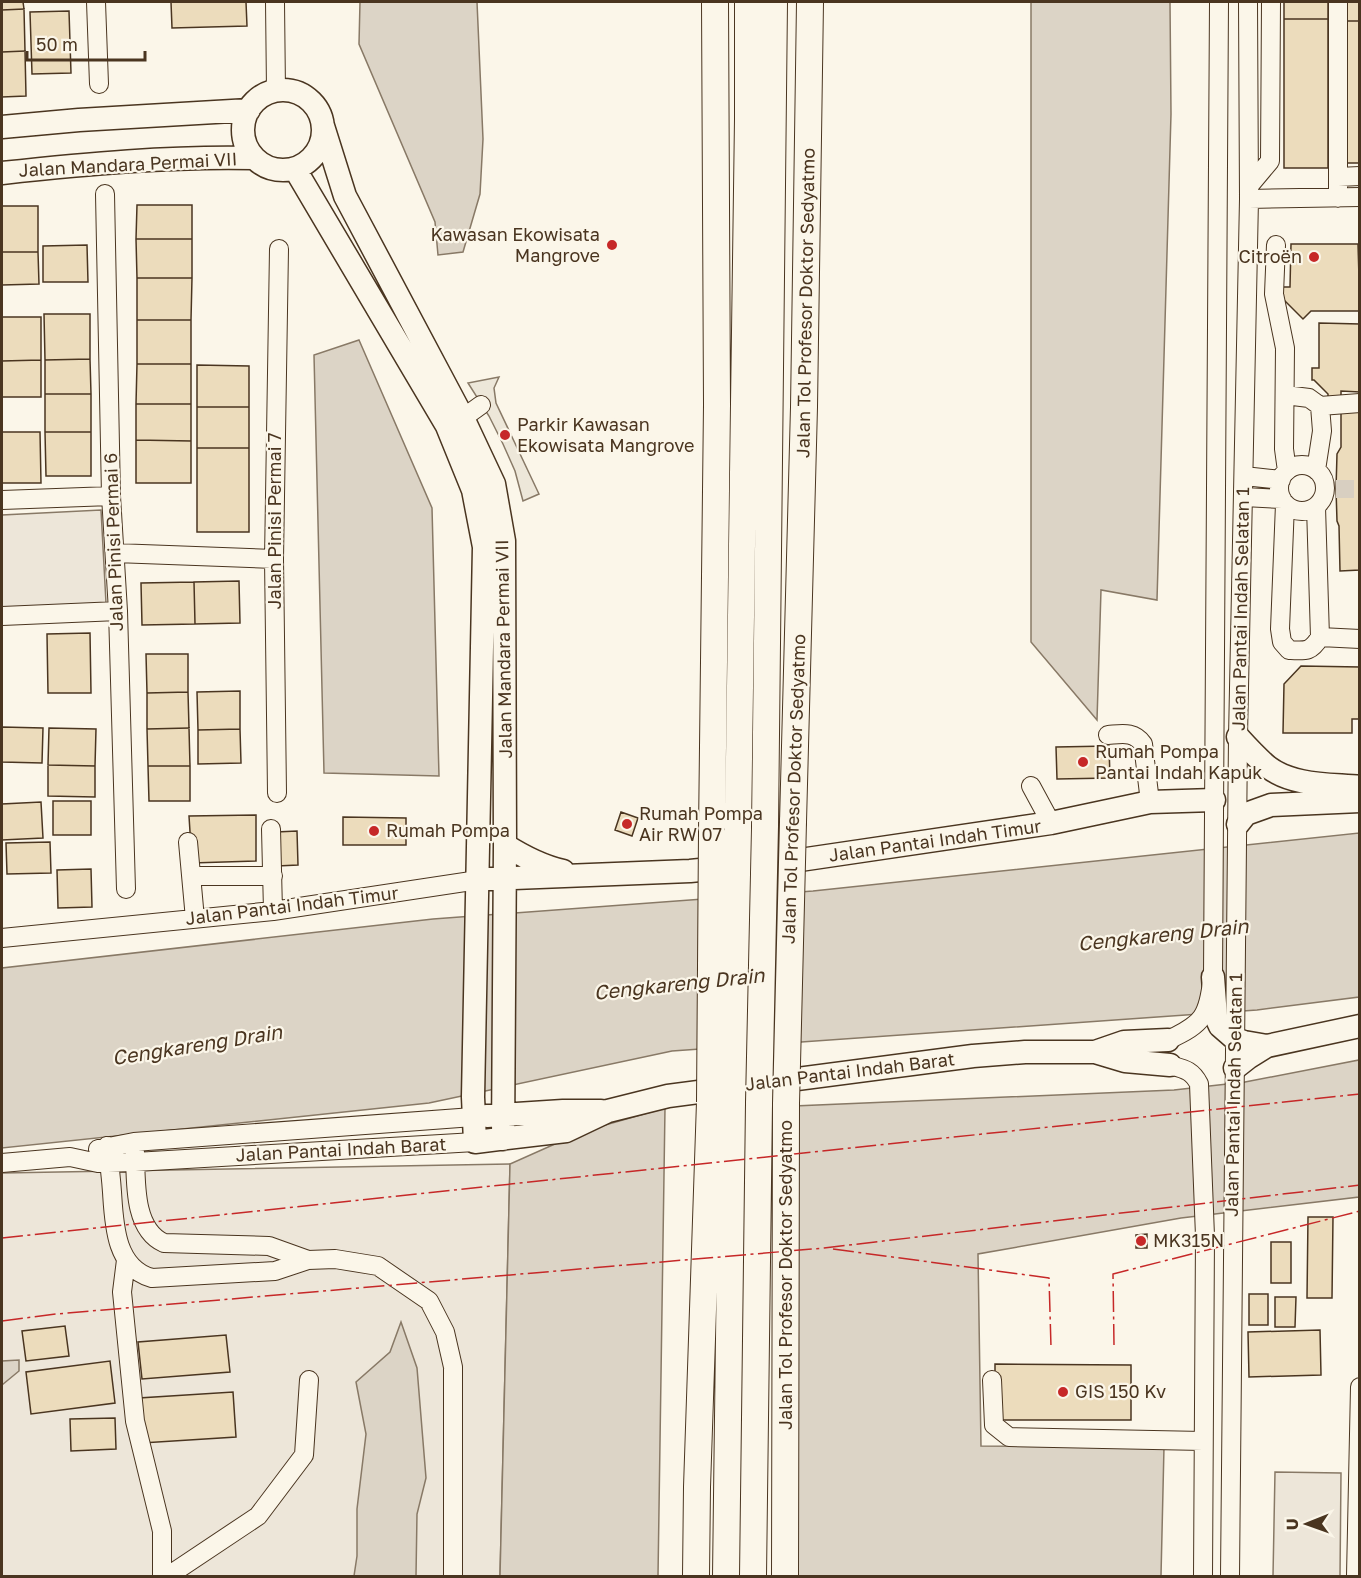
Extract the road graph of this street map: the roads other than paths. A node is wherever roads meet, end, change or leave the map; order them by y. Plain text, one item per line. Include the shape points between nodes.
1 (96, 2) edge
2 (275, 2) edge
3 (715, 2) edge
4 (748, 2) edge
5 (774, 2) edge
6 (810, 2) edge
7 (1220, 2) edge
8 (1248, 2) edge
9 (1271, 2) edge
10 (1338, 2) edge
11 (99, 84) dead end
12 (276, 91) junction
13 (249, 110) junction
14 (323, 126) junction
15 (2, 127) edge
16 (254, 158) junction
17 (295, 169) junction
18 (2, 173) edge
19 (1359, 176) edge
20 (1338, 177) junction
21 (1249, 193) junction
22 (105, 194) dead end
23 (1359, 197) edge
24 (1338, 198) junction
25 (1276, 244) dead end
26 (279, 249) dead end
27 (1285, 395) junction
28 (1359, 403) edge
29 (481, 405) dead end
30 (1320, 406) junction
31 (463, 418) junction
32 (1316, 470) junction
33 (1244, 476) junction
34 (1284, 476) junction
35 (111, 496) junction
36 (1244, 497) junction
37 (2, 500) edge
38 (1284, 502) junction
39 (1316, 507) junction
40 (115, 554) junction
41 (274, 559) junction
42 (118, 611) junction
43 (2, 616) edge
44 (1320, 637) junction
45 (1359, 639) edge
46 (1107, 735) dead end
47 (1238, 737) junction
48 (1031, 786) dead end
49 (1359, 787) edge
50 (277, 793) dead end
51 (1214, 800) junction
52 (1359, 801) edge
53 (1150, 802) junction
54 (1052, 823) junction
55 (271, 829) dead end
56 (1238, 830) junction
57 (1213, 837) junction
58 (188, 842) dead end
59 (505, 845) junction
60 (582, 875) junction
61 (191, 876) junction
62 (273, 876) junction
63 (504, 878) junction
64 (478, 880) junction
65 (126, 889) dead end
66 (273, 911) junction
67 (195, 919) junction
68 (2, 938) edge
69 (1213, 977) joint
70 (1218, 1016) junction
71 (1359, 1026) edge
72 (1235, 1039) junction
73 (1168, 1040) joint
74 (1267, 1046) junction
75 (1095, 1052) junction
76 (1170, 1065) joint
77 (1235, 1074) junction
78 (721, 1102) junction
79 (502, 1104) junction
80 (473, 1107) junction
81 (608, 1111) junction
82 (503, 1139) junction
83 (134, 1142) junction
84 (475, 1142) junction
85 (108, 1154) junction
86 (135, 1162) junction
87 (2, 1163) edge
88 (126, 1260) junction
89 (308, 1260) junction
90 (309, 1380) dead end
91 (992, 1380) dead end
92 (1359, 1387) edge
93 (1203, 1441) junction
94 (1358, 1519) edge
95 (162, 1576) edge
96 (168, 1576) edge
97 (453, 1576) edge
98 (696, 1576) edge
99 (726, 1576) edge
100 (753, 1576) edge
101 (785, 1576) edge
102 (1203, 1576) edge
103 (1230, 1576) edge
104 (1356, 1576) edge

1 - 11 street
2 - 12 street
3 - 78 highway, bridge via 717,405 712,832
4 - 78 highway, bridge via 738,829
5 - 100 highway, Jalan Tol Profesor Doktor Sedyatmo, bridge
6 - 101 highway, Jalan Tol Profesor Doktor Sedyatmo, bridge via 786,1104
7 - 51 street, Jalan Pantai Indah Selatan 1
8 - 21 street, Jalan Pantai Indah Selatan 1
9 - 21 street via 1270,161
10 - 20 street
12 - 13 main road via 260,98
12 - 14 main road via 303,96 317,109
13 - 15 main road
13 - 16 main road via 244,135
14 - 17 main road via 323,138 314,157
14 - 31 main road, Jalan Mandara Permai VII via 345,196
16 - 17 main road via 267,167
16 - 18 main road, Jalan Mandara Permai VII via 92,163
17 - 64 main road, Jalan Mandara Permai VII via 447,426 473,490 484,547
19 - 20 street
20 - 24 street
21 - 24 street
21 - 33 street, Jalan Pantai Indah Selatan 1
22 - 35 street, Jalan Pinisi Permai 6
23 - 24 street
25 - 27 street via 1274,294 1285,348
26 - 41 street, Jalan Pinisi Permai 7
27 - 30 street via 1308,398
27 - 34 street
28 - 30 street
29 - 31 street
30 - 32 street via 1322,431
31 - 59 main road, Jalan Mandara Permai VII via 494,484 504,541
32 - 34 street via 1296,466
32 - 39 street via 1331,489
33 - 34 street
33 - 36 street, Jalan Pantai Indah Selatan 1
34 - 38 street via 1279,490
35 - 37 street
35 - 40 street, Jalan Pinisi Permai 6
36 - 38 street
36 - 47 street, Jalan Pantai Indah Selatan 1
38 - 39 street via 1295,510
38 - 44 street via 1281,642 1289,650 1305,651 1314,647
39 - 44 street
40 - 41 street
40 - 42 street, Jalan Pinisi Permai 6
41 - 50 street, Jalan Pinisi Permai 7
42 - 43 street
42 - 65 street, Jalan Pinisi Permai 6
44 - 45 street
46 - 53 street via 1130,734 1143,744
47 - 49 main road via 1270,769 1285,776
47 - 56 street, Jalan Pantai Indah Selatan 1
47 - 57 street
48 - 54 street
51 - 53 main road, Jalan Pantai Indah Timur
51 - 57 street, Jalan Pantai Indah Selatan 1
52 - 56 main road via 1271,805 1246,814
53 - 54 main road, Jalan Pantai Indah Timur
54 - 60 main road, Jalan Pantai Indah Timur via 800,860 690,871
55 - 62 street
56 - 70 street, Jalan Pantai Indah Selatan 1
57 - 69 street, Jalan Pantai Indah Selatan 1
58 - 61 street
59 - 60 main road, Jalan Pantai Indah Timur via 541,865
59 - 63 main road, Jalan Mandara Permai VII
60 - 63 main road, Jalan Pantai Indah Timur
61 - 62 street
61 - 67 street
62 - 66 street
63 - 64 main road, Jalan Pantai Indah Timur
63 - 79 main road, Jalan Mandara Permai VII
64 - 66 street, Jalan Pantai Indah Timur
64 - 80 main road, Jalan Mandara Permai VII
66 - 67 street, Jalan Pantai Indah Timur
67 - 68 street, Jalan Pantai Indah Timur
69 - 70 main road
70 - 72 main road via 1220,1026
70 - 73 street, Jalan Pantai Indah Selatan 1
71 - 74 main road
72 - 74 main road
72 - 77 street, Jalan Pantai Indah Selatan 1
73 - 75 main road, Jalan Pantai Indah Barat via 1124,1042
74 - 77 main road via 1249,1056
75 - 76 main road, Jalan Pantai Indah Barat via 1125,1061
75 - 81 main road, Jalan Pantai Indah Barat via 953,1058 669,1096
76 - 93 street, Jalan Pantai Indah Selatan 1 via 1194,1075 1199,1084 1205,1236
77 - 103 street, Jalan Pantai Indah Selatan 1
78 - 98 highway via 697,1475
78 - 99 highway
79 - 80 main road, Jalan Pantai Indah Barat
79 - 81 main road, Jalan Pantai Indah Barat
79 - 82 main road, Jalan Mandara Permai VII
80 - 83 street, Jalan Pantai Indah Barat
80 - 84 main road, Jalan Mandara Permai VII
81 - 82 main road, Jalan Pantai Indah Barat via 566,1131
82 - 84 main road, Jalan Pantai Indah Barat
83 - 85 street, Jalan Pantai Indah Barat
83 - 86 street
84 - 86 street, Jalan Pantai Indah Barat
85 - 86 street, Jalan Pantai Indah Barat
85 - 87 street, Jalan Pantai Indah Barat
85 - 88 street via 113,1226
86 - 89 street via 142,1222 158,1240 269,1246
88 - 89 street via 152,1278 275,1271
88 - 95 street via 122,1292 135,1421 162,1531
89 - 97 street via 335,1259 378,1266 429,1300 445,1332 453,1367
90 - 96 street via 304,1455 258,1516
91 - 93 street via 994,1425 1009,1437
92 - 94 street
93 - 102 street, Jalan Pantai Indah Selatan 1
94 - 104 street

